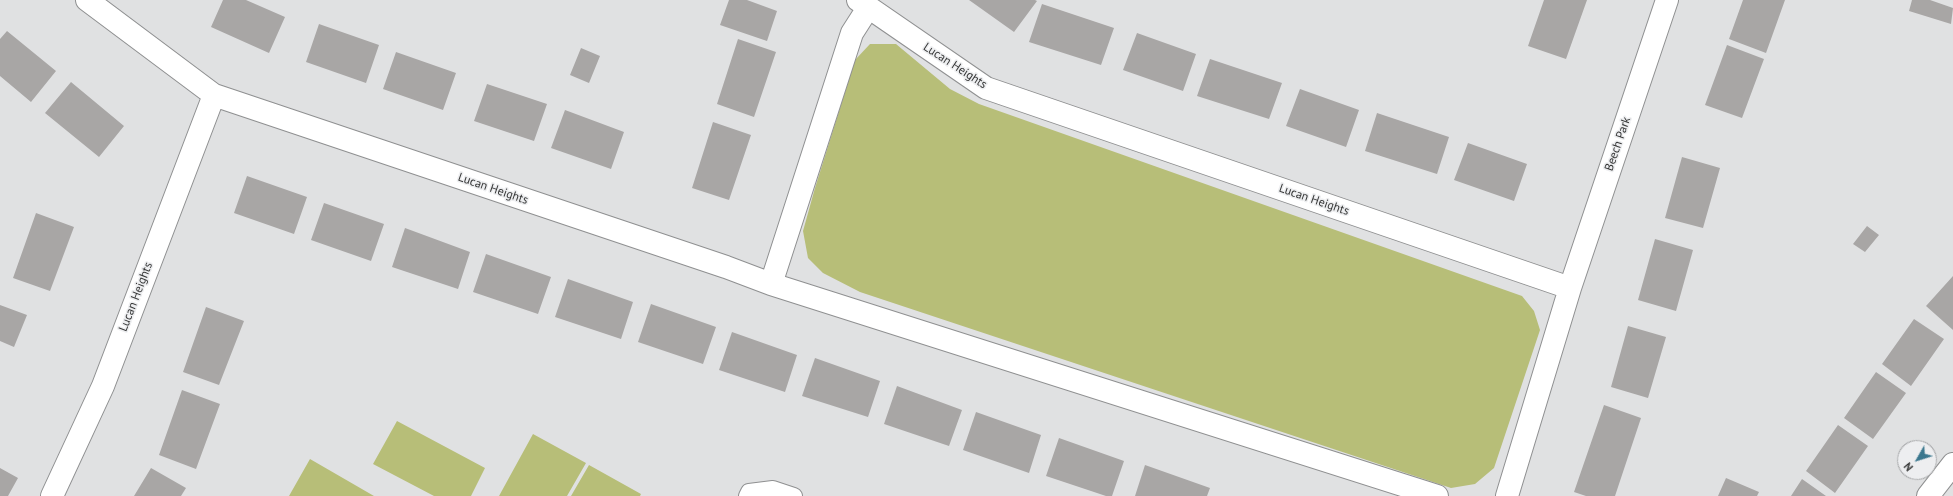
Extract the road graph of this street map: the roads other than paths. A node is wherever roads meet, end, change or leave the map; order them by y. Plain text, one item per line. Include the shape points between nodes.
1 (87, 0) edge
2 (1667, 0) edge
3 (863, 4) edge
4 (214, 95) junction
5 (771, 284) junction
6 (1570, 288) junction
7 (1953, 464) edge
8 (52, 496) edge
9 (747, 496) edge
10 (794, 496) edge
11 (1437, 496) edge
12 (1507, 496) edge
13 (1928, 496) edge

1 - 4 street, Lucan Heights
2 - 6 street, Beech Park
3 - 5 street, Lucan Heights
3 - 6 street, Lucan Heights via 986,88
4 - 5 street, Lucan Heights
4 - 8 street, Lucan Heights via 103,386
5 - 11 street, Lucan Heights
6 - 12 street
7 - 13 street
9 - 10 lane via 749,492 773,489

